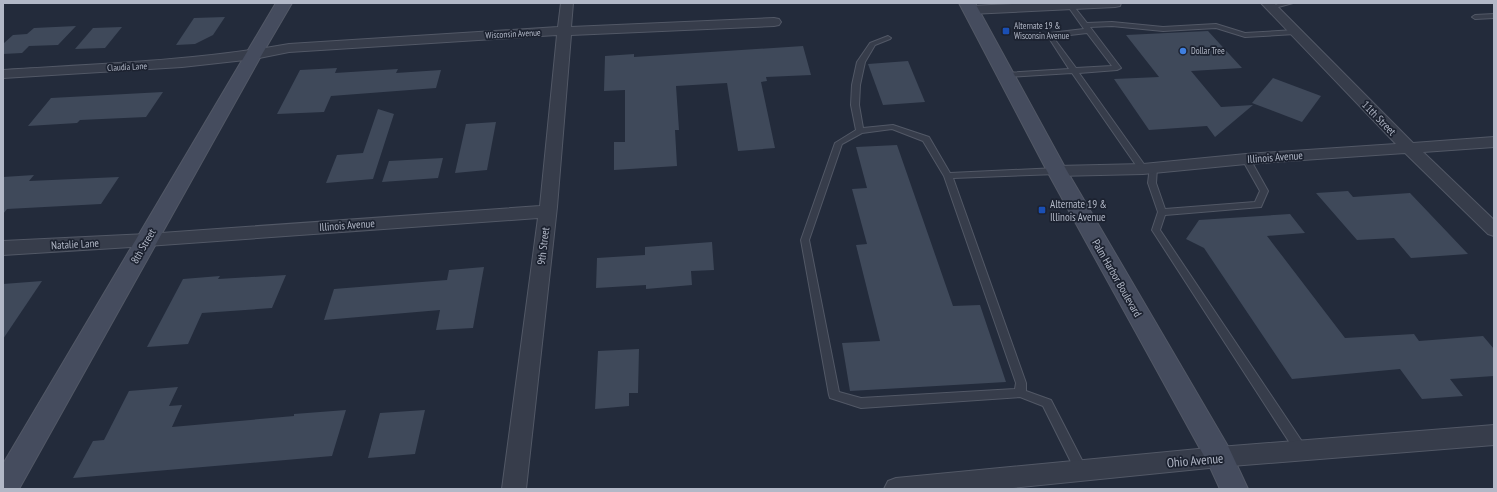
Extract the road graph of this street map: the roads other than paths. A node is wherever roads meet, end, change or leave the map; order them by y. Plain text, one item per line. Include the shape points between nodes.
1 (284, 3) edge
2 (567, 3) edge
3 (1115, 3) edge
4 (1290, 3) edge
5 (1070, 5) junction
6 (1269, 5) edge
7 (969, 6) edge
8 (1494, 16) edge
9 (1475, 17) dead end
10 (774, 22) dead end
11 (1087, 27) junction
12 (563, 31) junction
13 (1295, 32) junction
14 (888, 38) dead end
15 (252, 56) junction
16 (1075, 71) junction
17 (3, 74) edge
18 (1006, 75) junction
19 (860, 131) junction
20 (1494, 142) edge
21 (1408, 147) junction
22 (1246, 160) junction
23 (1148, 168) junction
24 (1057, 171) junction
25 (948, 176) junction
26 (547, 211) junction
27 (1162, 212) junction
28 (1494, 230) edge
29 (147, 240) junction
30 (3, 248) edge
31 (1020, 393) junction
32 (1494, 435) edge
33 (1301, 451) junction
34 (1219, 458) junction
35 (1082, 471) junction
36 (1020, 483) edge
37 (4, 489) edge
38 (514, 489) edge
39 (896, 489) edge
40 (1234, 489) edge

1 - 15 street, 8th Street
2 - 12 street, 9th Street
3 - 5 street
4 - 6 lane
5 - 7 street
5 - 11 lane
6 - 13 street, 11th Street
7 - 18 street, Palm Harbor Boulevard
8 - 9 lane
10 - 12 street, Wisconsin Avenue
11 - 13 lane via 1112,24 1162,29 1216,26 1245,35
11 - 16 lane via 1086,31 1050,35
11 - 16 lane via 1117,68
12 - 15 street, Wisconsin Avenue via 289,48
12 - 26 street, 9th Street
13 - 21 street, 11th Street
14 - 19 lane via 872,44 861,62 854,106
15 - 17 street, Claudia Lane via 206,62
15 - 29 street, 8th Street
16 - 18 lane
16 - 23 lane
18 - 24 street, Palm Harbor Boulevard
19 - 25 lane via 893,127 926,139
19 - 31 lane via 839,143 805,240 834,395 861,403
20 - 21 street, Illinois Avenue
21 - 22 street, Illinois Avenue
21 - 28 street, 11th Street
22 - 23 street, Illinois Avenue
22 - 27 lane via 1264,191 1258,205
23 - 24 street, Illinois Avenue
23 - 27 lane
24 - 25 lane
24 - 34 street, Palm Harbor Boulevard
25 - 31 lane via 1021,382
26 - 29 street, Illinois Avenue
26 - 38 street, 9th Street
27 - 33 lane via 1156,230
29 - 30 street, Natalie Lane
29 - 37 street, 8th Street
31 - 35 lane via 1047,403
32 - 33 street, Ohio Avenue
33 - 34 street, Ohio Avenue
34 - 35 street, Ohio Avenue
34 - 40 street, Palm Harbor Boulevard
35 - 36 street, Ohio Avenue
36 - 39 street, Ohio Avenue

